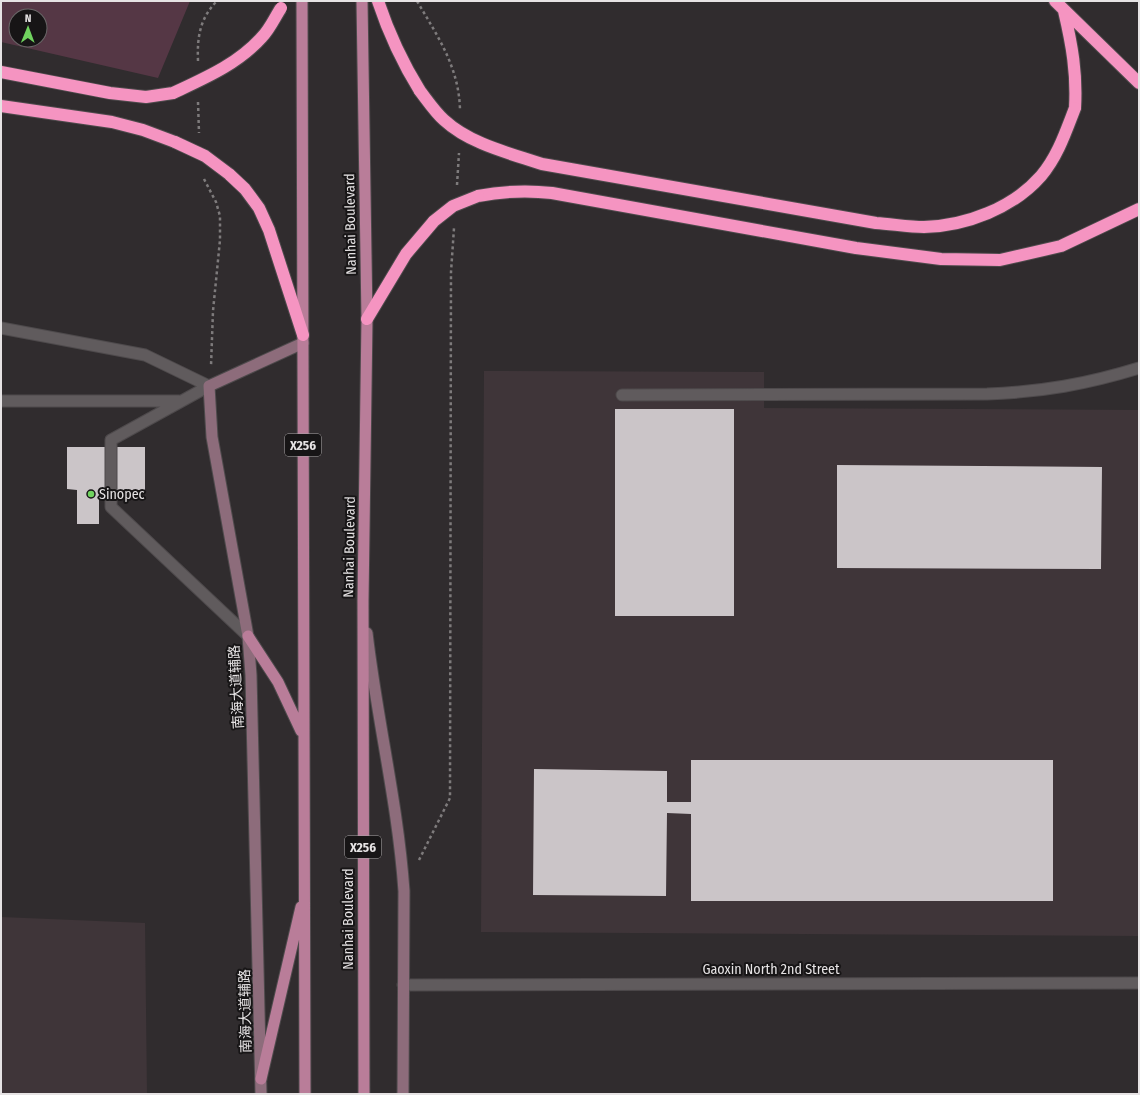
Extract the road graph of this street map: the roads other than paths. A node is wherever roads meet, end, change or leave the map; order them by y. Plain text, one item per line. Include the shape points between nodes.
1 (302, 1) edge
2 (362, 1) edge
3 (378, 1) edge
4 (1055, 1) edge
5 (282, 5) edge
6 (1064, 11) junction
7 (1, 72) edge
8 (1139, 83) edge
9 (1, 106) edge
10 (1139, 209) edge
11 (367, 319) junction
12 (1, 328) edge
13 (303, 339) junction
14 (1139, 368) edge
15 (210, 386) junction
16 (622, 395) dead end
17 (1, 401) edge
18 (182, 401) junction
19 (363, 601) junction
20 (248, 636) junction
21 (304, 736) junction
22 (305, 889) junction
23 (1139, 983) edge
24 (404, 985) junction
25 (261, 1079) junction
26 (261, 1094) edge
27 (305, 1094) edge
28 (364, 1094) edge
29 (403, 1094) edge

1 - 13 main road, X256
2 - 11 main road, Nanhai Boulevard / X256
3 - 6 highway, bridge via 403,64 420,91 443,120 468,137 542,164 876,223 924,227 962,222 993,211 1018,196 1041,176 1062,143 1075,108 1073,50
4 - 6 highway
5 - 7 highway, bridge via 263,36 243,55 218,72 173,93 146,97 110,93
6 - 8 highway
9 - 13 highway, bridge via 112,122 142,130 205,156 229,174 245,189 259,208 269,230
10 - 11 highway, bridge via 1061,246 1000,260 941,259 856,248 552,193 501,191 478,196 453,206 434,221 406,254
11 - 19 main road, Nanhai Boulevard / X256
12 - 15 street via 145,355
13 - 15 main road
13 - 21 main road, X256
14 - 16 street via 1066,387 1024,393
15 - 18 street
15 - 20 main road, 南海大道辅路 via 212,437
17 - 18 street
18 - 20 street via 111,440 111,507
19 - 24 main road via 373,684 401,853 404,891
19 - 28 main road, Nanhai Boulevard / X256
20 - 21 main road via 278,682
20 - 25 main road, 南海大道辅路 via 254,723
21 - 22 main road, X256
22 - 25 main road
22 - 27 main road, X256
23 - 24 street, Gaoxin North 2nd Street
24 - 29 main road
25 - 26 main road, 南海大道辅路

